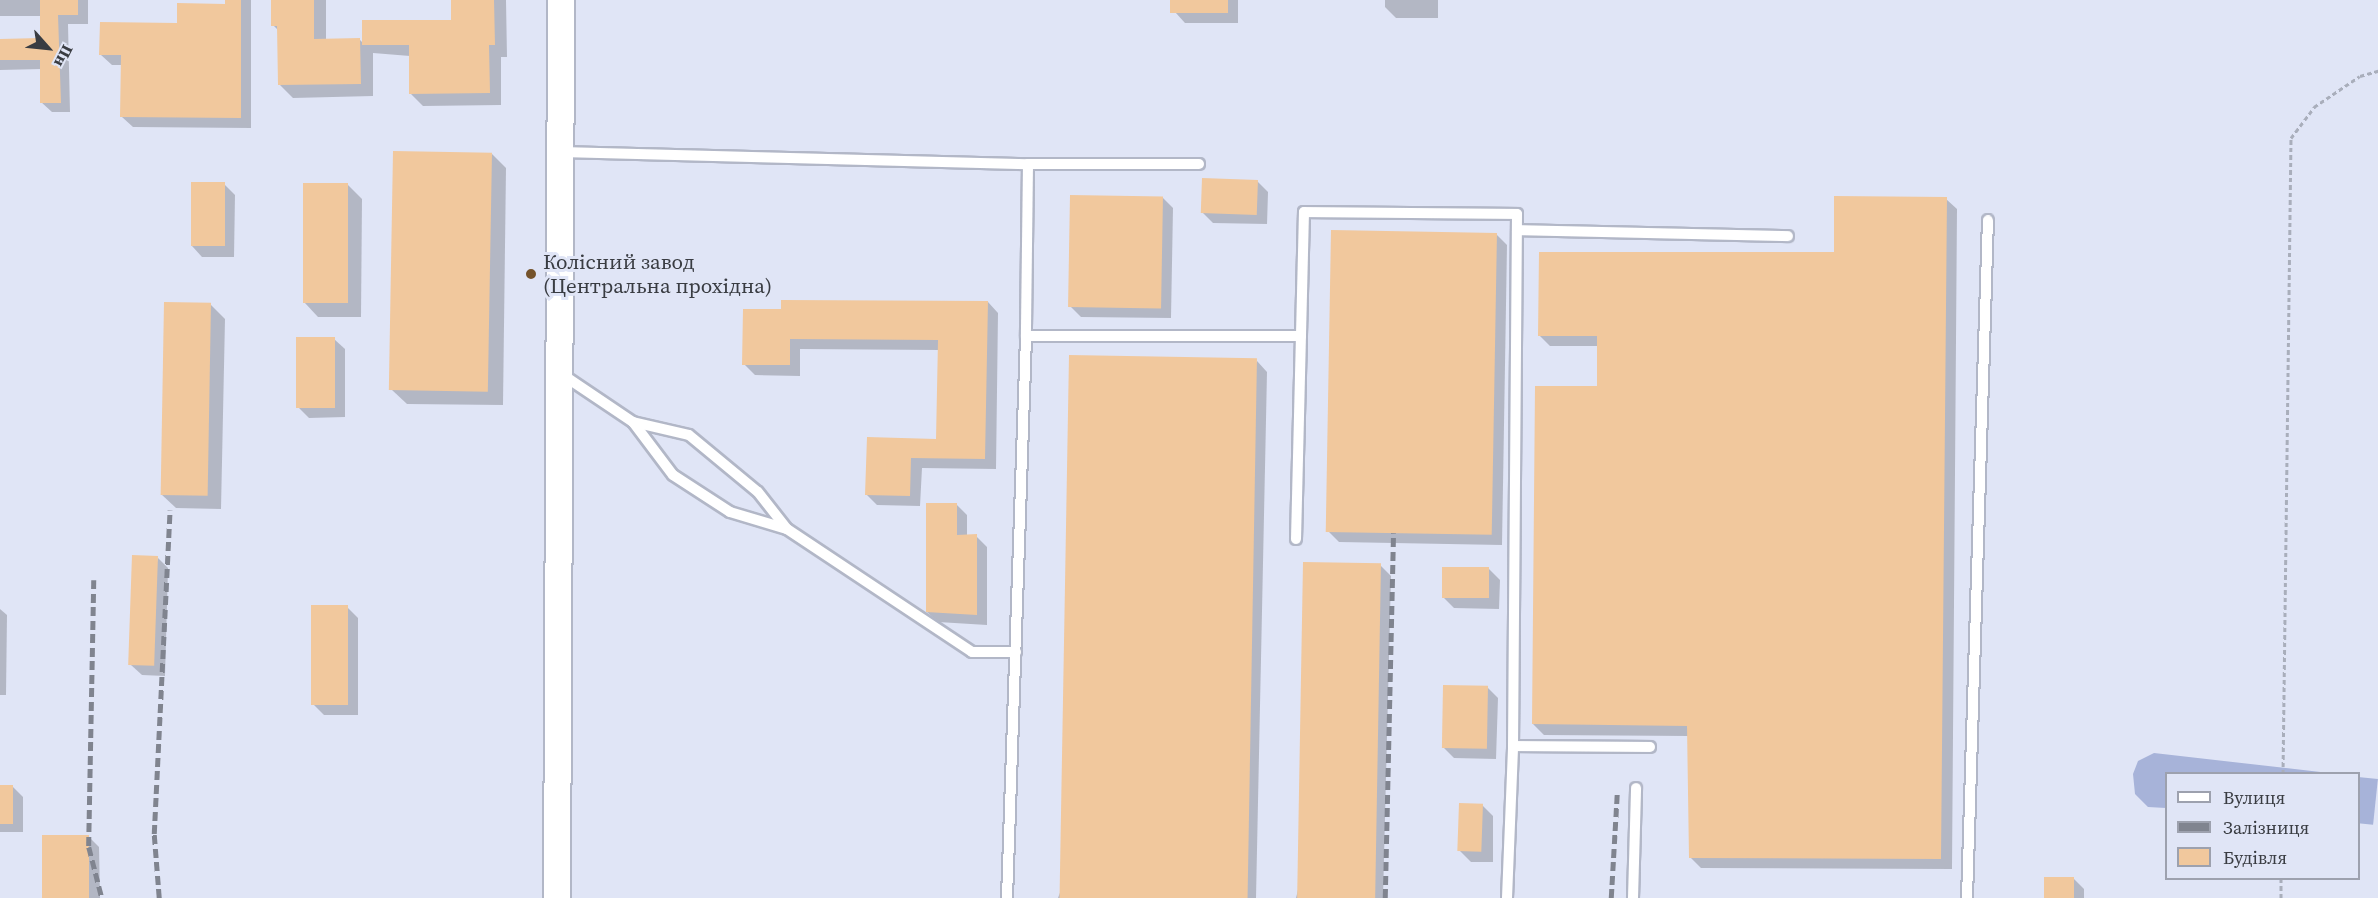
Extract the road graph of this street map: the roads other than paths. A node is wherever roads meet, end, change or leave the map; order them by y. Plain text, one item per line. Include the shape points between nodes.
1 (561, 0) edge
2 (560, 153) junction
3 (1028, 164) junction
4 (1199, 164) dead end
5 (1988, 220) dead end
6 (1517, 230) junction
7 (1788, 236) dead end
8 (1026, 336) junction
9 (1301, 336) junction
10 (560, 372) junction
11 (633, 422) junction
12 (787, 529) junction
13 (1296, 539) dead end
14 (1016, 652) junction
15 (1513, 746) junction
16 (1650, 747) dead end
17 (1636, 788) dead end
18 (557, 898) edge
19 (1007, 898) edge
20 (1507, 898) edge
21 (1633, 898) edge
22 (1966, 898) edge

1 - 2 street
2 - 3 lane
2 - 10 street
3 - 4 lane
3 - 8 lane
5 - 22 lane
6 - 7 lane
6 - 9 lane via 1517,214 1304,212
6 - 15 lane
8 - 9 lane
8 - 14 lane
9 - 13 lane
10 - 11 lane
10 - 18 street
11 - 12 lane via 673,475 729,512
11 - 12 lane via 689,435 758,492
12 - 14 lane via 972,651
14 - 19 lane
15 - 16 lane
15 - 20 lane
17 - 21 lane

